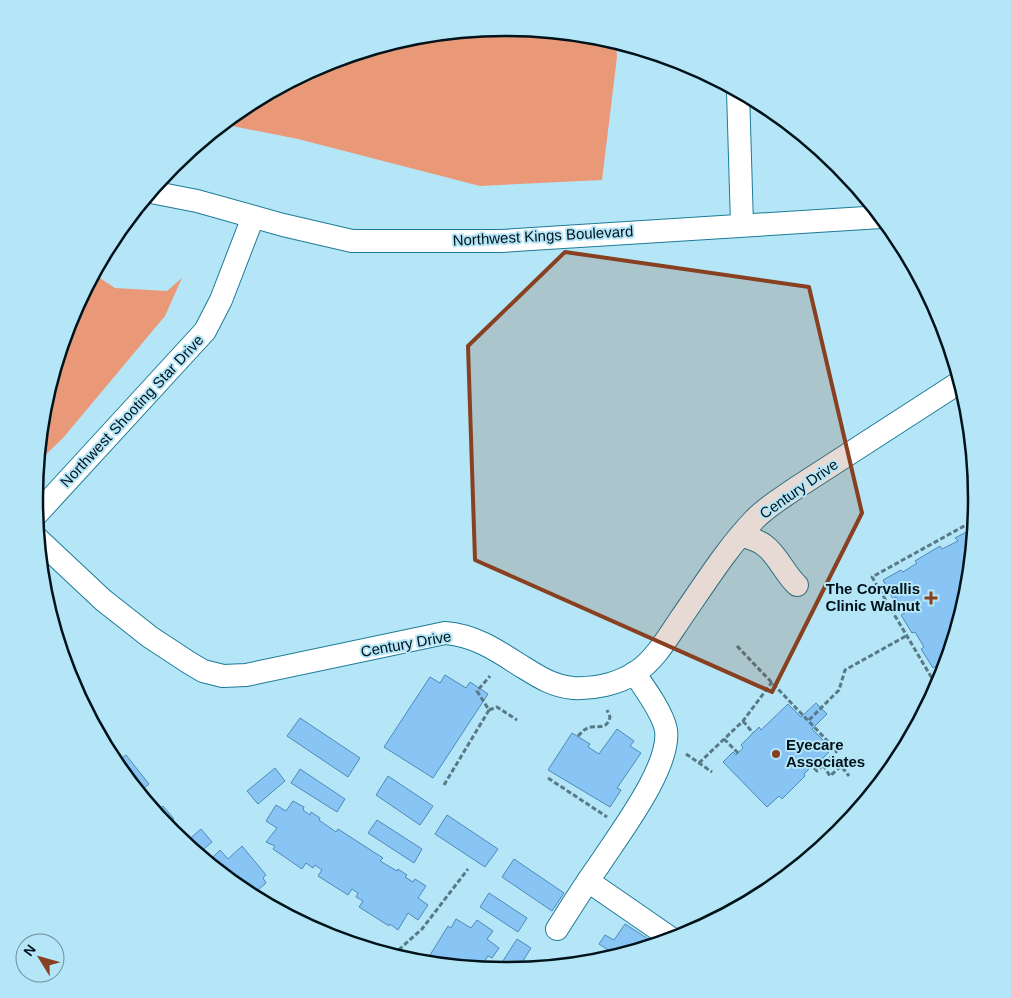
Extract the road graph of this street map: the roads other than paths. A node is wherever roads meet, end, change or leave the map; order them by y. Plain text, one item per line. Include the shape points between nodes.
1 (738, 99) edge
2 (158, 193) edge
3 (253, 217) junction
4 (873, 217) edge
5 (742, 225) junction
6 (954, 386) edge
7 (43, 507) edge
8 (741, 535) junction
9 (46, 546) edge
10 (797, 585) dead end
11 (634, 673) junction
12 (588, 881) junction
13 (557, 929) dead end
14 (664, 934) edge

1 - 5 street
2 - 3 street, Northwest Kings Boulevard
3 - 5 street, Northwest Kings Boulevard via 352,241 501,241
3 - 7 street, Northwest Shooting Star Drive via 205,331
4 - 5 street, Northwest Kings Boulevard
6 - 8 street, Century Drive via 776,502
8 - 10 street via 764,544
8 - 11 street, Century Drive via 655,655
9 - 11 street, Century Drive via 103,600 150,636 203,671 223,676 246,675 446,633 480,641 538,678 557,685 573,688 609,684
11 - 12 street via 654,702 666,730 663,757 635,810
12 - 13 street
12 - 14 street

